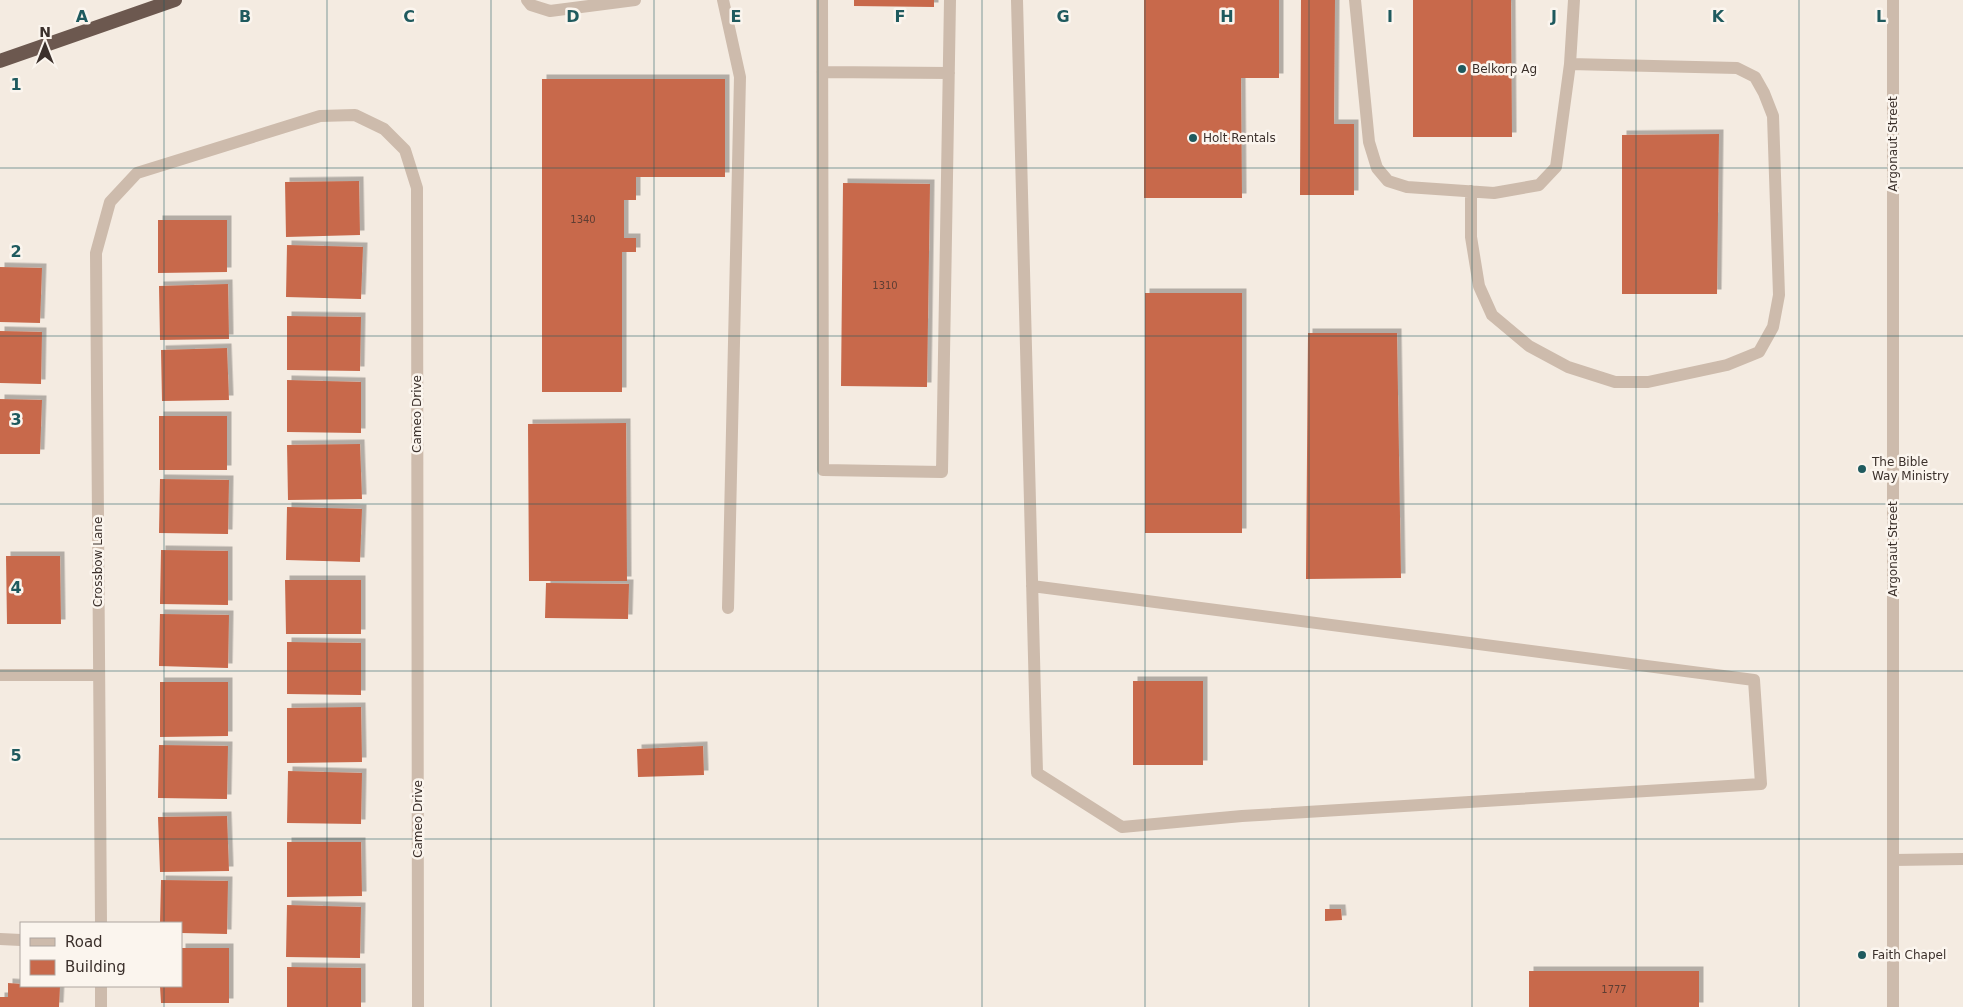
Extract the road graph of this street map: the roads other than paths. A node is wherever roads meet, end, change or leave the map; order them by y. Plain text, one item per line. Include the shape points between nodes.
1 (174, 0) edge
2 (527, 0) edge
3 (635, 0) edge
4 (723, 0) edge
5 (822, 0) edge
6 (950, 0) edge
7 (1018, 0) edge
8 (1355, 0) edge
9 (1574, 0) edge
10 (1893, 0) edge
11 (0, 61) edge
12 (1570, 64) junction
13 (822, 72) junction
14 (949, 73) junction
15 (1471, 191) junction
16 (110, 202) joint
17 (1032, 586) junction
18 (728, 608) dead end
19 (0, 675) edge
20 (99, 675) junction
21 (1963, 859) edge
22 (1893, 860) junction
23 (100, 922) edge
24 (0, 940) edge
25 (20, 940) edge
26 (101, 987) edge
27 (101, 1007) edge
28 (418, 1007) edge
29 (1893, 1007) edge

1 - 11 highway
2 - 3 street via 550,11
4 - 18 street via 740,77
5 - 13 street
6 - 14 street
7 - 17 street
8 - 15 street via 1369,142 1377,168 1388,181 1407,187
9 - 12 street
10 - 22 street, Argonaut Street
12 - 15 street via 1556,167 1539,185 1494,193
12 - 15 street via 1736,68 1756,77 1774,116 1780,295 1774,328 1759,352 1727,365 1648,382 1615,382 1568,367 1537,350 1492,315 1479,286 1471,237
13 - 14 street
13 - 14 street via 823,470 942,472
16 - 20 street, Crossbow Lane via 96,254
16 - 28 street, Cameo Drive via 137,173 320,116 355,116 384,129 405,150 417,188
17 - 17 street via 1037,772 1122,827 1242,816 1760,784 1754,680
19 - 20 street
20 - 23 street, Crossbow Lane
21 - 22 street
22 - 29 street, Argonaut Street
24 - 25 street
26 - 27 street

